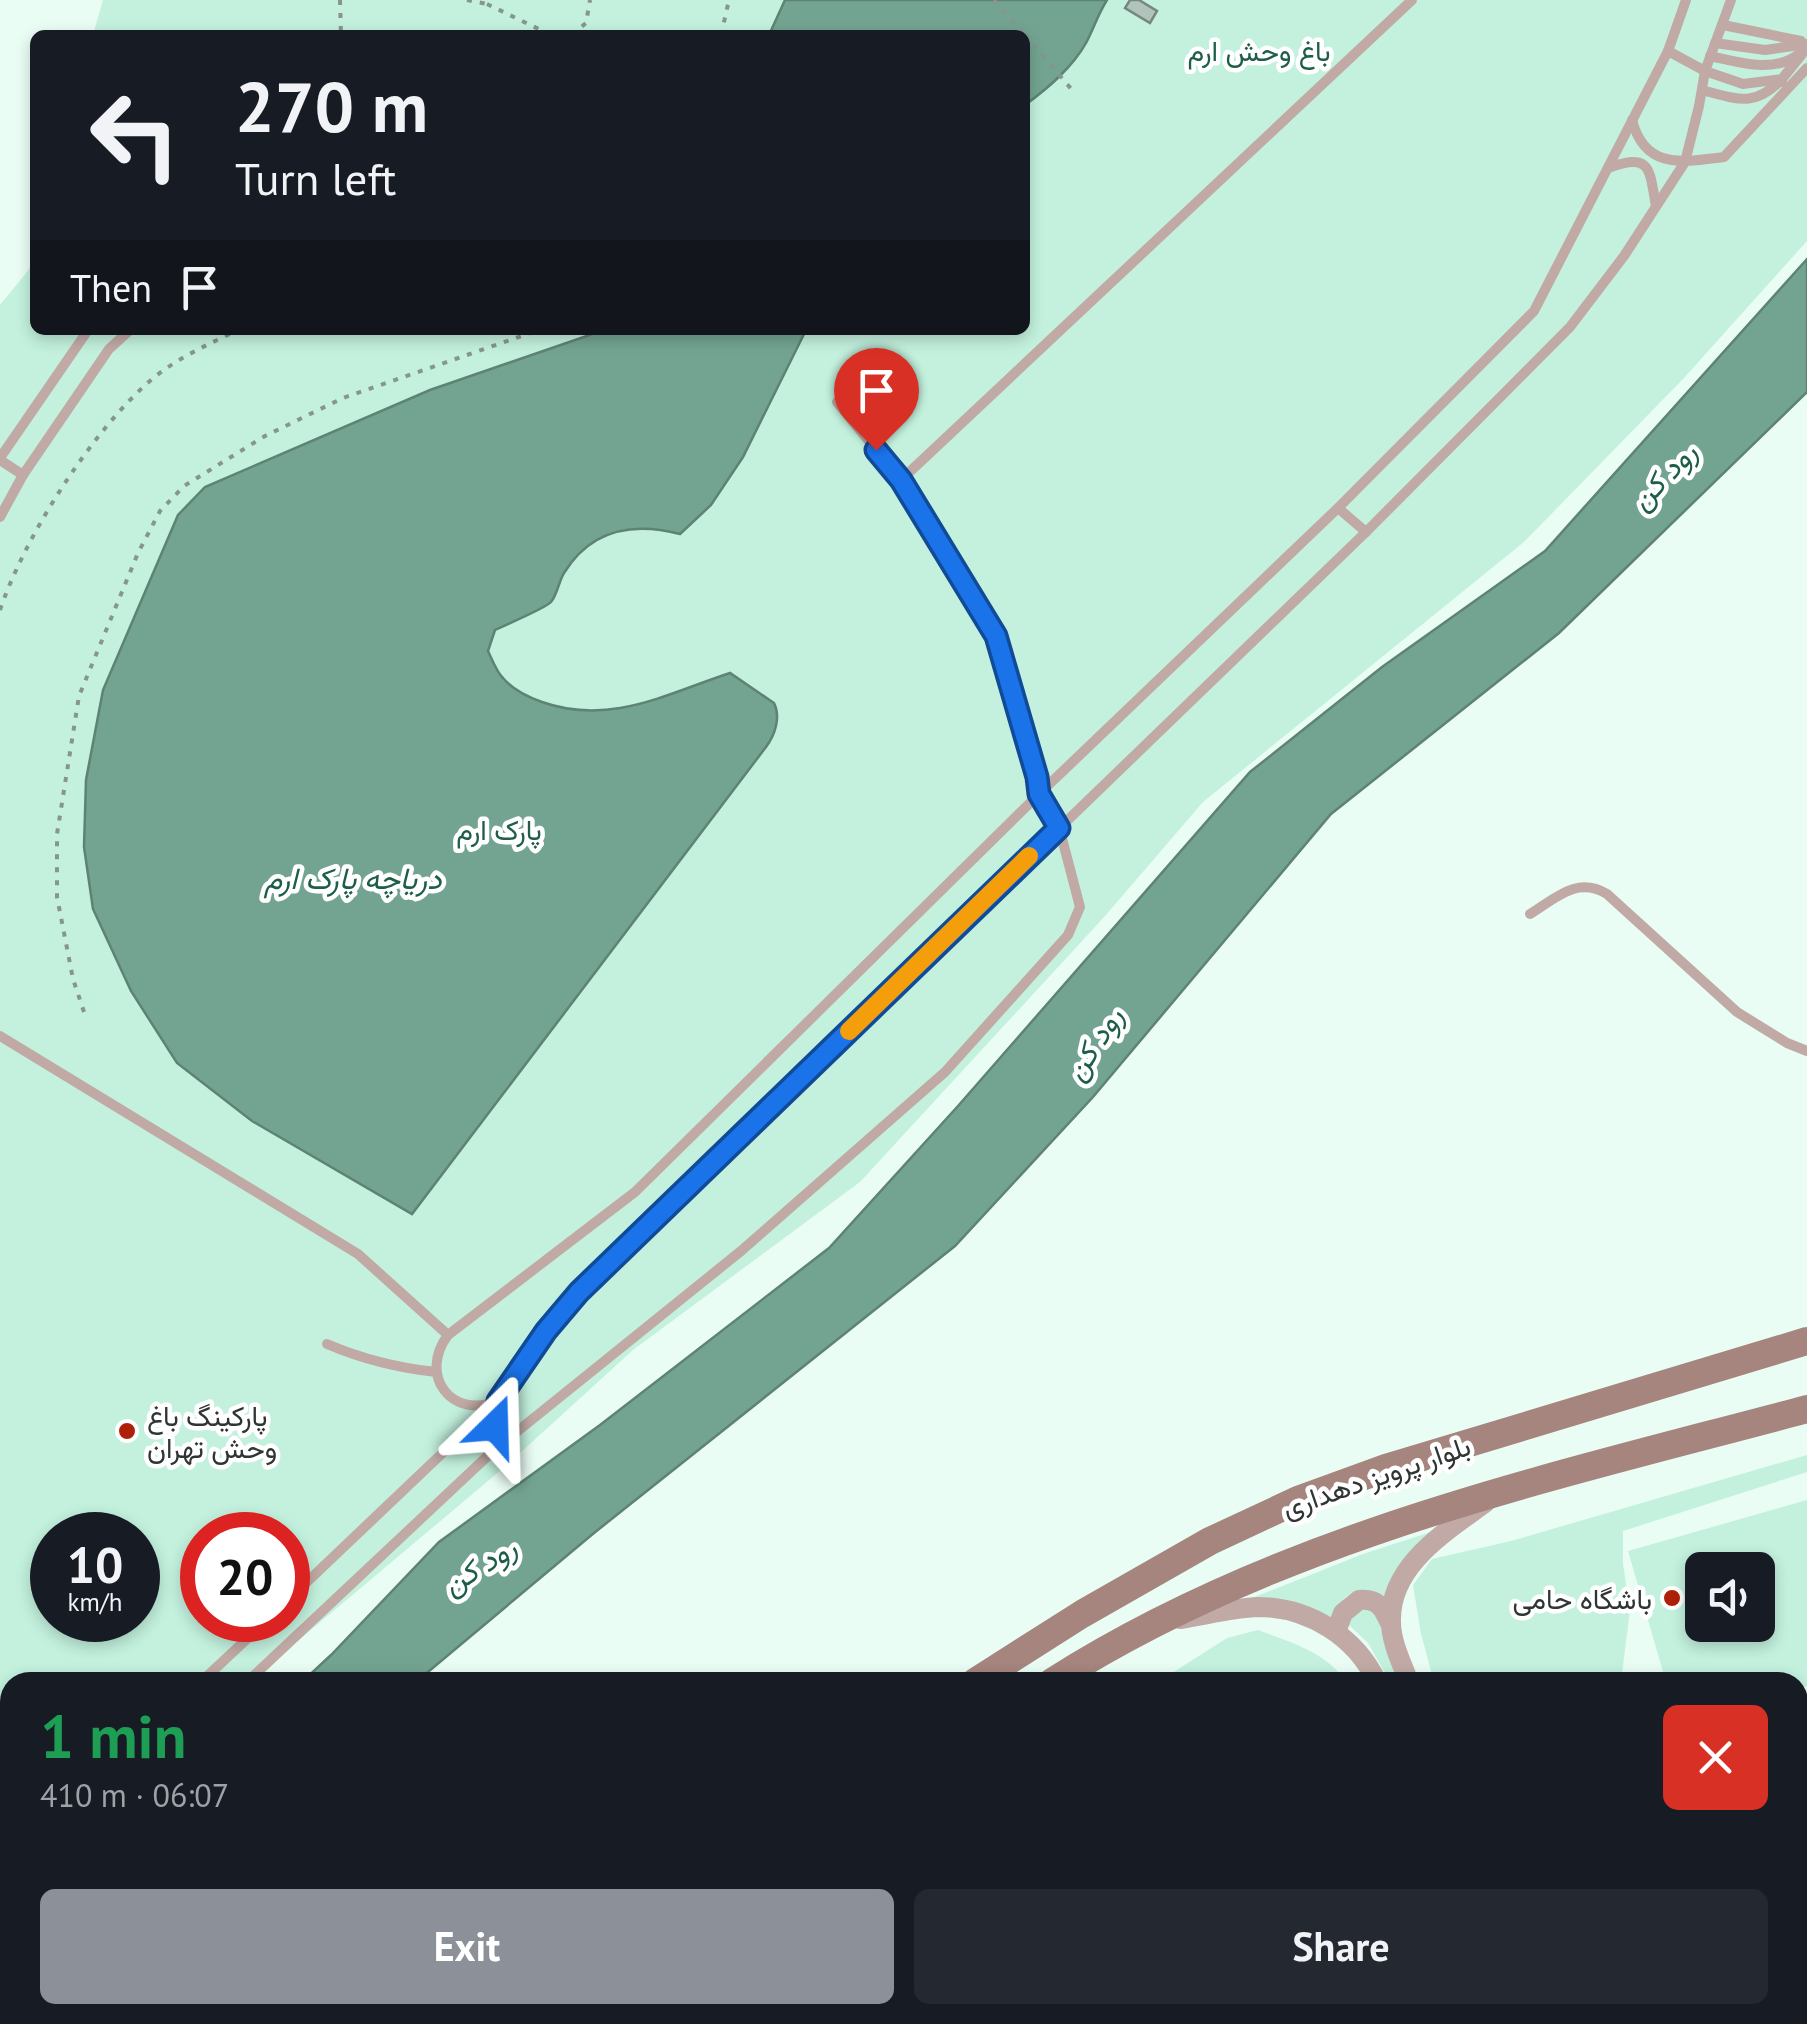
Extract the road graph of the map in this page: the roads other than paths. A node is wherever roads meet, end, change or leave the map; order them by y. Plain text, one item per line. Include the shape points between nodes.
1 (1412, 0) edge
2 (1686, 0) edge
3 (1731, 0) edge
4 (1722, 26) junction
5 (1716, 44) junction
6 (1807, 45) edge
7 (1668, 51) junction
8 (1710, 56) junction
9 (1807, 68) edge
10 (1705, 71) junction
11 (1785, 83) junction
12 (1702, 90) junction
13 (1632, 120) junction
14 (1684, 162) junction
15 (1608, 168) junction
16 (1656, 206) junction
17 (85, 335) edge
18 (125, 335) edge
19 (838, 402) dead end
20 (0, 459) edge
21 (23, 474) junction
22 (901, 480) junction
23 (1338, 508) junction
24 (0, 517) edge
25 (1366, 532) junction
26 (1039, 794) junction
27 (1059, 828) junction
28 (1530, 914) dead end
29 (0, 1036) edge
30 (1807, 1051) edge
31 (448, 1335) junction
32 (1807, 1342) edge
33 (327, 1344) dead end
34 (436, 1372) junction
35 (498, 1401) junction
36 (1807, 1408) edge
37 (493, 1450) junction
38 (1499, 1492) junction
39 (310, 1579) edge
40 (1157, 1622) junction
41 (1390, 1623) junction
42 (1336, 1632) junction
43 (243, 1642) edge
44 (211, 1672) edge
45 (257, 1672) edge
46 (991, 1672) edge
47 (1070, 1672) edge
48 (1371, 1672) edge
49 (1405, 1672) edge

1 - 22 lane
2 - 7 lane
3 - 4 lane
4 - 5 lane
4 - 6 lane
5 - 6 lane via 1765,50
5 - 8 lane
6 - 8 lane via 1792,60 1758,66
6 - 11 lane
7 - 10 lane
7 - 13 lane
8 - 10 lane
9 - 11 lane
10 - 11 lane via 1742,84
10 - 12 lane
11 - 12 lane via 1766,96 1737,100
11 - 14 lane via 1724,157
12 - 14 lane
13 - 14 lane via 1649,154
13 - 15 lane
14 - 16 lane
15 - 16 lane via 1630,160 1642,164
15 - 23 lane via 1534,311
16 - 25 lane via 1570,326
17 - 20 lane
18 - 21 lane
19 - 22 lane
20 - 21 lane
21 - 24 lane
22 - 26 lane via 996,636
23 - 25 lane
23 - 26 lane
25 - 27 lane
26 - 27 lane
26 - 31 lane via 635,1192
27 - 35 lane via 579,1292
27 - 37 lane via 1080,908 1068,935 945,1072 741,1251
28 - 30 lane via 1566,891 1597,888 1737,1012
29 - 31 lane via 358,1254
31 - 34 lane
32 - 46 main road, بلوار پرویز دهداری via 1298,1500 1210,1541
33 - 34 lane
34 - 35 lane via 448,1396 460,1403
35 - 37 lane
35 - 39 lane
36 - 38 main road, بلوار پرویز دهداری
37 - 45 lane
38 - 40 main road, بلوار پرویز دهداری via 1336,1544
38 - 41 street via 1420,1555 1400,1585
40 - 42 street via 1270,1608
40 - 47 main road, بلوار پرویز دهداری
41 - 42 street via 1376,1602 1360,1600 1343,1613
41 - 49 street
42 - 48 street
43 - 44 lane

